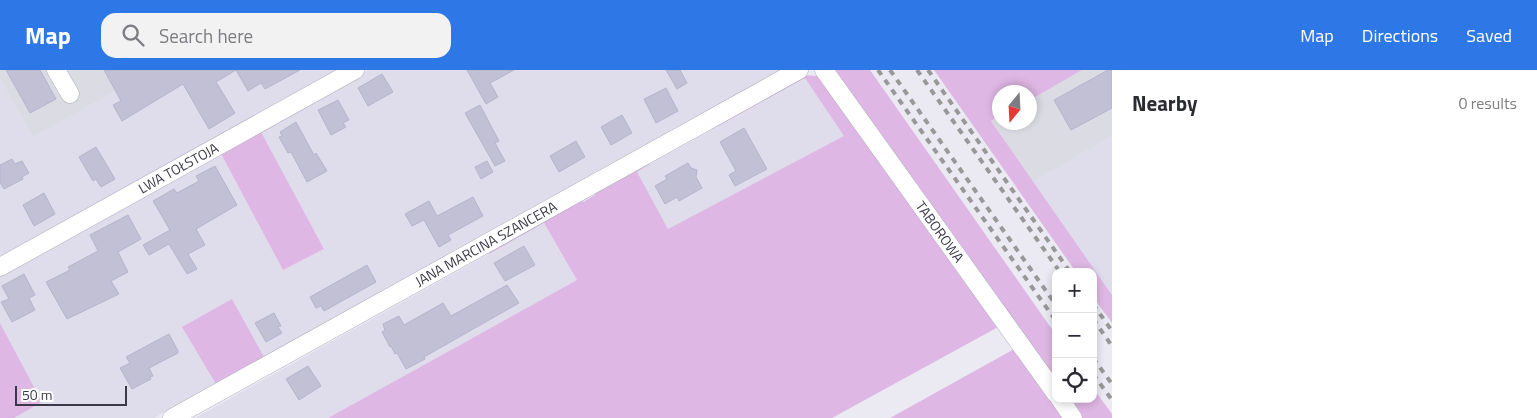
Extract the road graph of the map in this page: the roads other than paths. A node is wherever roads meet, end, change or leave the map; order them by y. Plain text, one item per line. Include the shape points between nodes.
1 (56, 70) edge
2 (356, 70) edge
3 (799, 70) edge
4 (824, 70) edge
5 (70, 94) dead end
6 (0, 267) edge
7 (1052, 388) edge
8 (1063, 403) edge
9 (172, 418) edge
10 (1073, 418) edge

1 - 5 street
2 - 6 street, LWA TOŁSTOJA
3 - 9 street, JANA MARCINA SZANCERA
4 - 7 street, TABOROWA
8 - 10 street

